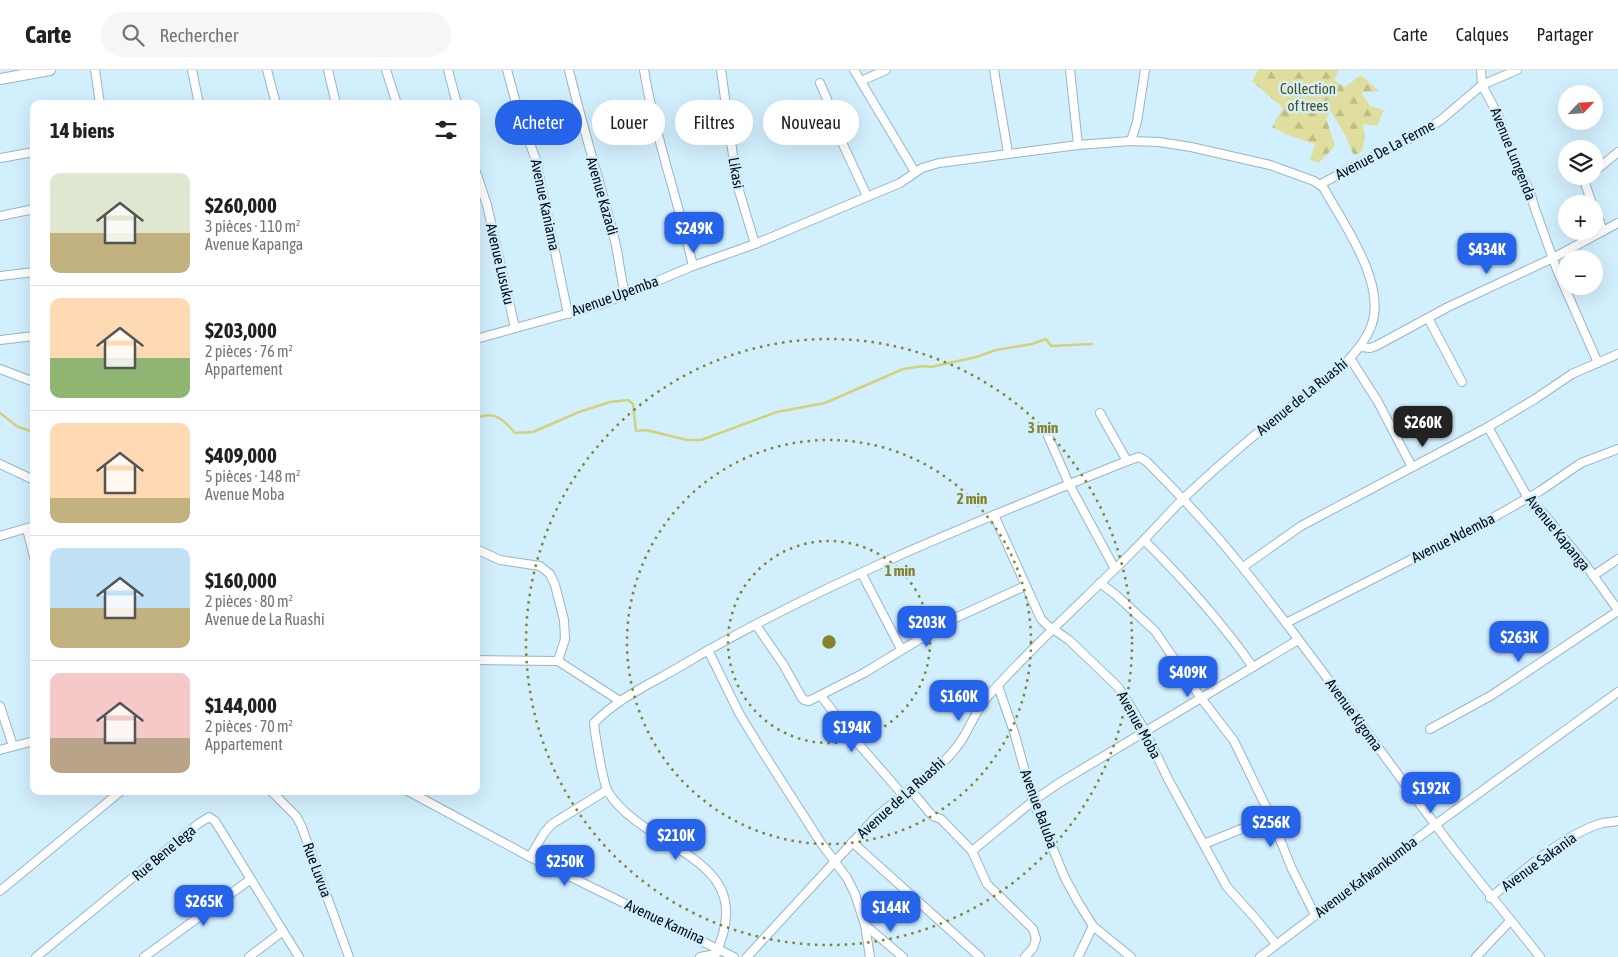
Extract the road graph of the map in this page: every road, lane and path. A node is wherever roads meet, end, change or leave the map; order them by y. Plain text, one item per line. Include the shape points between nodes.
1 (50, 70) edge
2 (95, 70) edge
3 (192, 70) edge
4 (267, 70) edge
5 (328, 70) edge
6 (386, 70) edge
7 (448, 70) edge
8 (507, 70) edge
9 (569, 70) edge
10 (644, 70) edge
11 (721, 70) edge
12 (854, 70) edge
13 (886, 70) edge
14 (994, 70) edge
15 (1070, 70) edge
16 (1146, 70) edge
17 (1482, 70) edge
18 (1517, 70) edge
19 (0, 80) edge
20 (861, 81) junction
21 (820, 83) dead end
22 (1482, 85) junction
23 (99, 100) edge
24 (198, 100) edge
25 (275, 100) edge
26 (335, 100) edge
27 (396, 100) edge
28 (456, 100) edge
29 (1131, 141) junction
30 (1078, 145) junction
31 (1618, 152) edge
32 (30, 153) edge
33 (1008, 153) junction
34 (0, 158) edge
35 (1603, 164) edge
36 (915, 172) junction
37 (480, 184) edge
38 (1321, 184) junction
39 (867, 196) junction
40 (30, 210) edge
41 (0, 216) edge
42 (1618, 223) edge
43 (1603, 231) edge
44 (1586, 240) edge
45 (755, 244) junction
46 (1553, 258) junction
47 (693, 266) junction
48 (30, 272) edge
49 (0, 276) edge
50 (625, 294) junction
51 (568, 314) junction
52 (1428, 318) junction
53 (515, 328) junction
54 (30, 336) edge
55 (480, 338) edge
56 (0, 340) edge
57 (1361, 347) junction
58 (1618, 354) edge
59 (1350, 358) junction
60 (1598, 363) junction
61 (0, 369) edge
62 (30, 380) edge
63 (1462, 382) dead end
64 (1100, 413) dead end
65 (1488, 427) junction
66 (1048, 436) dead end
67 (1618, 449) edge
68 (1127, 460) junction
69 (0, 464) edge
70 (1412, 467) junction
71 (30, 478) edge
72 (1069, 484) junction
73 (1528, 498) junction
74 (1184, 499) junction
75 (994, 515) junction
76 (30, 528) edge
77 (0, 536) edge
78 (1144, 540) junction
79 (480, 551) edge
80 (1618, 559) edge
81 (1243, 567) junction
82 (1115, 569) junction
83 (862, 574) junction
84 (1593, 576) junction
85 (1100, 583) junction
86 (1025, 586) junction
87 (1618, 611) edge
88 (1286, 622) junction
89 (756, 625) junction
90 (1053, 629) junction
91 (1298, 640) junction
92 (901, 649) junction
93 (708, 650) junction
94 (480, 660) edge
95 (558, 661) junction
96 (1254, 667) junction
97 (998, 686) junction
98 (1618, 692) edge
99 (822, 696) junction
100 (1201, 698) junction
101 (620, 701) junction
102 (0, 706) edge
103 (1430, 729) dead end
104 (1145, 731) junction
105 (30, 742) edge
106 (13, 746) junction
107 (0, 750) edge
108 (910, 789) junction
109 (607, 790) junction
110 (903, 794) junction
111 (116, 795) edge
112 (275, 795) edge
113 (415, 795) edge
114 (1033, 801) junction
115 (1271, 816) junction
116 (1618, 822) edge
117 (1435, 825) junction
118 (852, 842) junction
119 (1204, 844) junction
120 (972, 851) junction
121 (530, 857) junction
122 (835, 862) junction
123 (252, 879) junction
124 (0, 891) edge
125 (1490, 898) junction
126 (1315, 915) junction
127 (1511, 920) junction
128 (866, 925) junction
129 (1093, 926) junction
130 (283, 931) junction
131 (1276, 944) junction
132 (716, 953) edge
133 (36, 957) edge
134 (144, 957) edge
135 (249, 957) edge
136 (299, 957) edge
137 (349, 957) edge
138 (700, 957) edge
139 (734, 957) edge
140 (747, 957) edge
141 (870, 957) edge
142 (903, 957) edge
143 (980, 957) edge
144 (1026, 957) edge
145 (1078, 957) edge
146 (1131, 957) edge
147 (1260, 957) edge
148 (1476, 957) edge
149 (1540, 957) edge

1 - 19 street
2 - 23 street
3 - 24 street
4 - 25 street
5 - 26 street
6 - 27 street
7 - 28 street
8 - 51 street, Avenue Kaniama via 536,160
9 - 50 street, Avenue Kazadi via 615,239
10 - 47 street
11 - 45 street, Likasi via 737,184
12 - 20 street
13 - 20 street
14 - 33 street
15 - 30 street
16 - 29 street
17 - 22 street
18 - 22 street, Avenue De La Ferme
20 - 36 street
21 - 39 street via 839,136
22 - 38 street, Avenue De La Ferme via 1424,132
22 - 46 street, Avenue Lungenda via 1529,189
29 - 30 street
29 - 38 street via 1192,147 1270,165
30 - 33 street
31 - 35 street
32 - 34 street
33 - 36 street via 929,165
36 - 39 street, Avenue Upemba via 900,183
37 - 53 street, Avenue Lusuku
38 - 57 street, Avenue de La Ruashi via 1362,258 1375,295 1374,318
39 - 45 street, Avenue Upemba
40 - 41 street
42 - 43 street
44 - 46 street
45 - 47 street, Avenue Upemba
46 - 52 street
46 - 60 street, Avenue Lungenda
47 - 50 street, Avenue Upemba
48 - 49 street
50 - 51 street, Avenue Upemba
51 - 53 street, Avenue Upemba
52 - 57 street via 1376,346
52 - 63 street
53 - 55 street, Avenue Upemba
54 - 56 street
57 - 59 street, Avenue de La Ruashi
58 - 60 street
59 - 70 street via 1378,402
59 - 74 street, Avenue de La Ruashi via 1226,458
60 - 65 street via 1572,374
61 - 62 street
64 - 68 street
65 - 70 street
65 - 73 street, Avenue Kapanga
66 - 72 street
67 - 73 street, Avenue Ndemba via 1581,463
68 - 72 street
68 - 74 street, Avenue Kigoma via 1144,459
69 - 71 street
70 - 81 street via 1301,526
72 - 75 street
72 - 82 street
73 - 84 street, Avenue Kapanga
73 - 88 street, Avenue Ndemba
74 - 78 street, Avenue de La Ruashi
74 - 81 street, Avenue Kigoma
75 - 83 street
75 - 86 street, Avenue Moba
76 - 77 street
78 - 82 street, Avenue de La Ruashi
78 - 96 street via 1206,605
79 - 95 street via 500,560 540,566 550,574 564,620 565,639
80 - 84 street
81 - 88 street, Avenue Kigoma
82 - 85 street, Avenue de La Ruashi
83 - 89 street
83 - 92 street
84 - 87 street, Avenue Kapanga
85 - 90 street, Avenue de La Ruashi
85 - 100 street via 1155,631
86 - 90 street, Avenue Moba via 1041,619
86 - 92 street via 952,620
87 - 103 street via 1492,695
88 - 91 street, Avenue Kigoma
89 - 93 street
89 - 99 street via 804,700
90 - 97 street, Avenue de La Ruashi
90 - 104 street, Avenue Moba via 1118,686
91 - 96 street
91 - 117 street, Avenue Kigoma
92 - 99 street
93 - 101 street
93 - 122 street via 750,732
94 - 95 street
95 - 101 street
96 - 100 street
97 - 108 street, Avenue de La Ruashi via 954,749 935,770
97 - 114 street, Avenue Baluba
98 - 117 street, Avenue Kafwankumba
99 - 110 street
100 - 104 street
100 - 115 street via 1234,741
101 - 109 street via 594,722
102 - 106 street
104 - 114 street
104 - 119 street, Avenue Moba
105 - 106 street
106 - 107 street
108 - 110 street, Avenue de La Ruashi
108 - 120 street via 933,816 941,819
109 - 121 street via 552,824
109 - 132 street via 624,810 699,862 717,881 723,892 727,923
110 - 118 street, Avenue de La Ruashi
111 - 124 street
112 - 137 street, Rue Luvua via 301,825
113 - 121 street, Avenue Kamina
114 - 120 street
114 - 129 street, Avenue Baluba via 1066,878
115 - 119 street
115 - 126 street
116 - 125 street, Avenue Sakania via 1585,830 1568,840
117 - 125 street, Avenue Kigoma
117 - 126 street, Avenue Kafwankumba
118 - 122 street, Avenue de La Ruashi
118 - 143 street
119 - 131 street, Avenue Moba via 1227,887
120 - 144 street via 986,884 1033,929 1036,939
121 - 132 street, Avenue Kamina
122 - 128 street via 848,878
122 - 140 street, Avenue de La Ruashi
123 - 130 street, Rue Bene lega
123 - 133 street, Rue Bene lega via 215,821 209,817
123 - 134 street
125 - 127 street, Avenue Kigoma
126 - 131 street, Avenue Kafwankumba
127 - 148 street
127 - 149 street, Avenue Kigoma
128 - 141 street
128 - 142 street
129 - 145 street
129 - 146 street, Avenue Baluba
130 - 135 street
130 - 136 street, Rue Bene lega
131 - 147 street, Avenue Kafwankumba
132 - 138 street
132 - 139 street, Avenue Kamina

